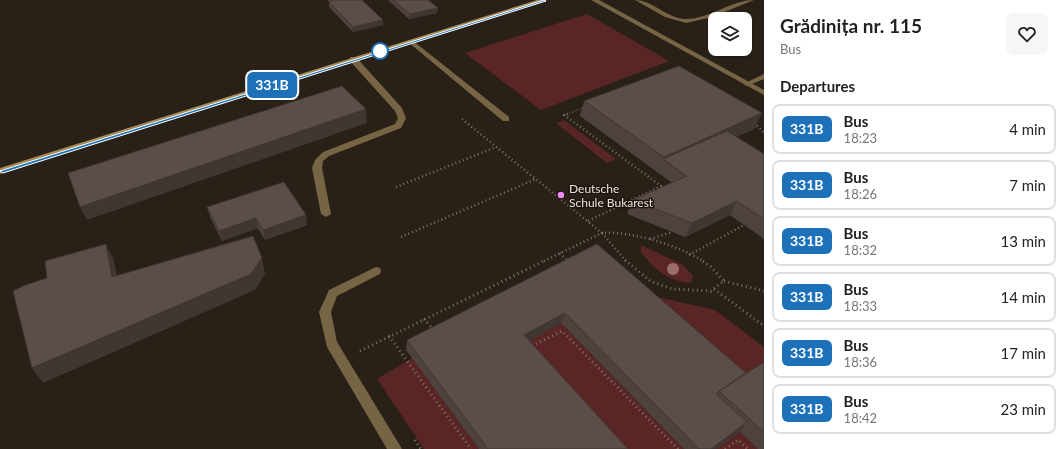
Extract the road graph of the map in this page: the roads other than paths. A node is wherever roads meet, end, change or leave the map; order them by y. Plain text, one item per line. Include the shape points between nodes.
1 (544, 0) edge
2 (594, 0) edge
3 (638, 0) edge
4 (751, 0) edge
5 (410, 41) junction
6 (353, 59) junction
7 (764, 76) edge
8 (747, 84) junction
9 (764, 93) edge
10 (506, 119) dead end
11 (0, 171) edge
12 (326, 214) dead end
13 (376, 271) dead end
14 (394, 449) edge

1 - 5 street
2 - 8 street
3 - 4 street via 686,21
5 - 6 street
5 - 10 street
6 - 11 street
6 - 12 street via 398,110 402,118 398,126 326,154 319,160 317,168
7 - 8 street
8 - 9 street
13 - 14 street via 333,293 325,312 331,343

